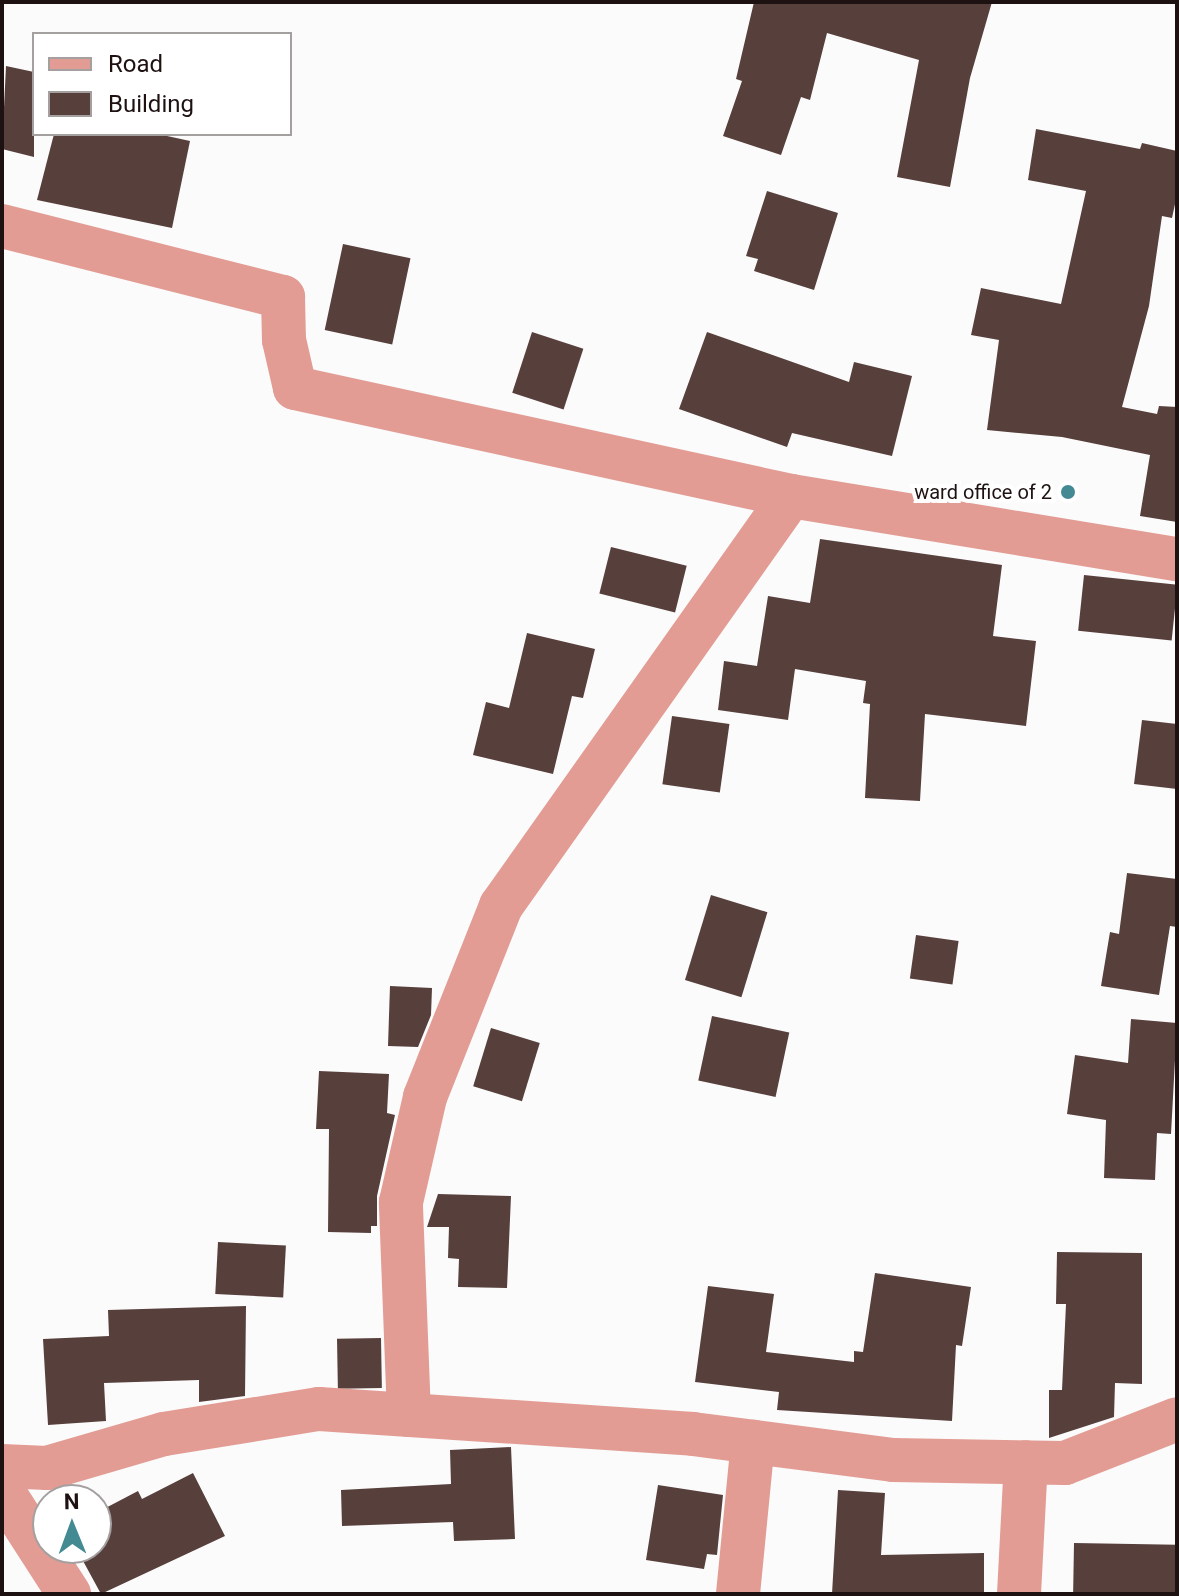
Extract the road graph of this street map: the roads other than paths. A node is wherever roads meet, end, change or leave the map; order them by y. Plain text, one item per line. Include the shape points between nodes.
1 (2, 226) edge
2 (791, 496) junction
3 (1177, 559) edge
4 (409, 1415) junction
5 (1177, 1419) edge
6 (753, 1442) junction
7 (1026, 1462) junction
8 (2, 1466) edge
9 (2, 1490) edge
10 (69, 1594) edge
11 (738, 1594) edge
12 (1019, 1594) edge

1 - 2 street via 283,297 284,340 295,388
2 - 3 street
2 - 4 street via 501,906 425,1097 401,1202
4 - 6 street
4 - 8 street via 319,1409 164,1434 47,1468
5 - 7 street via 1065,1463
6 - 7 street via 893,1460
6 - 11 street
7 - 12 street
9 - 10 street

